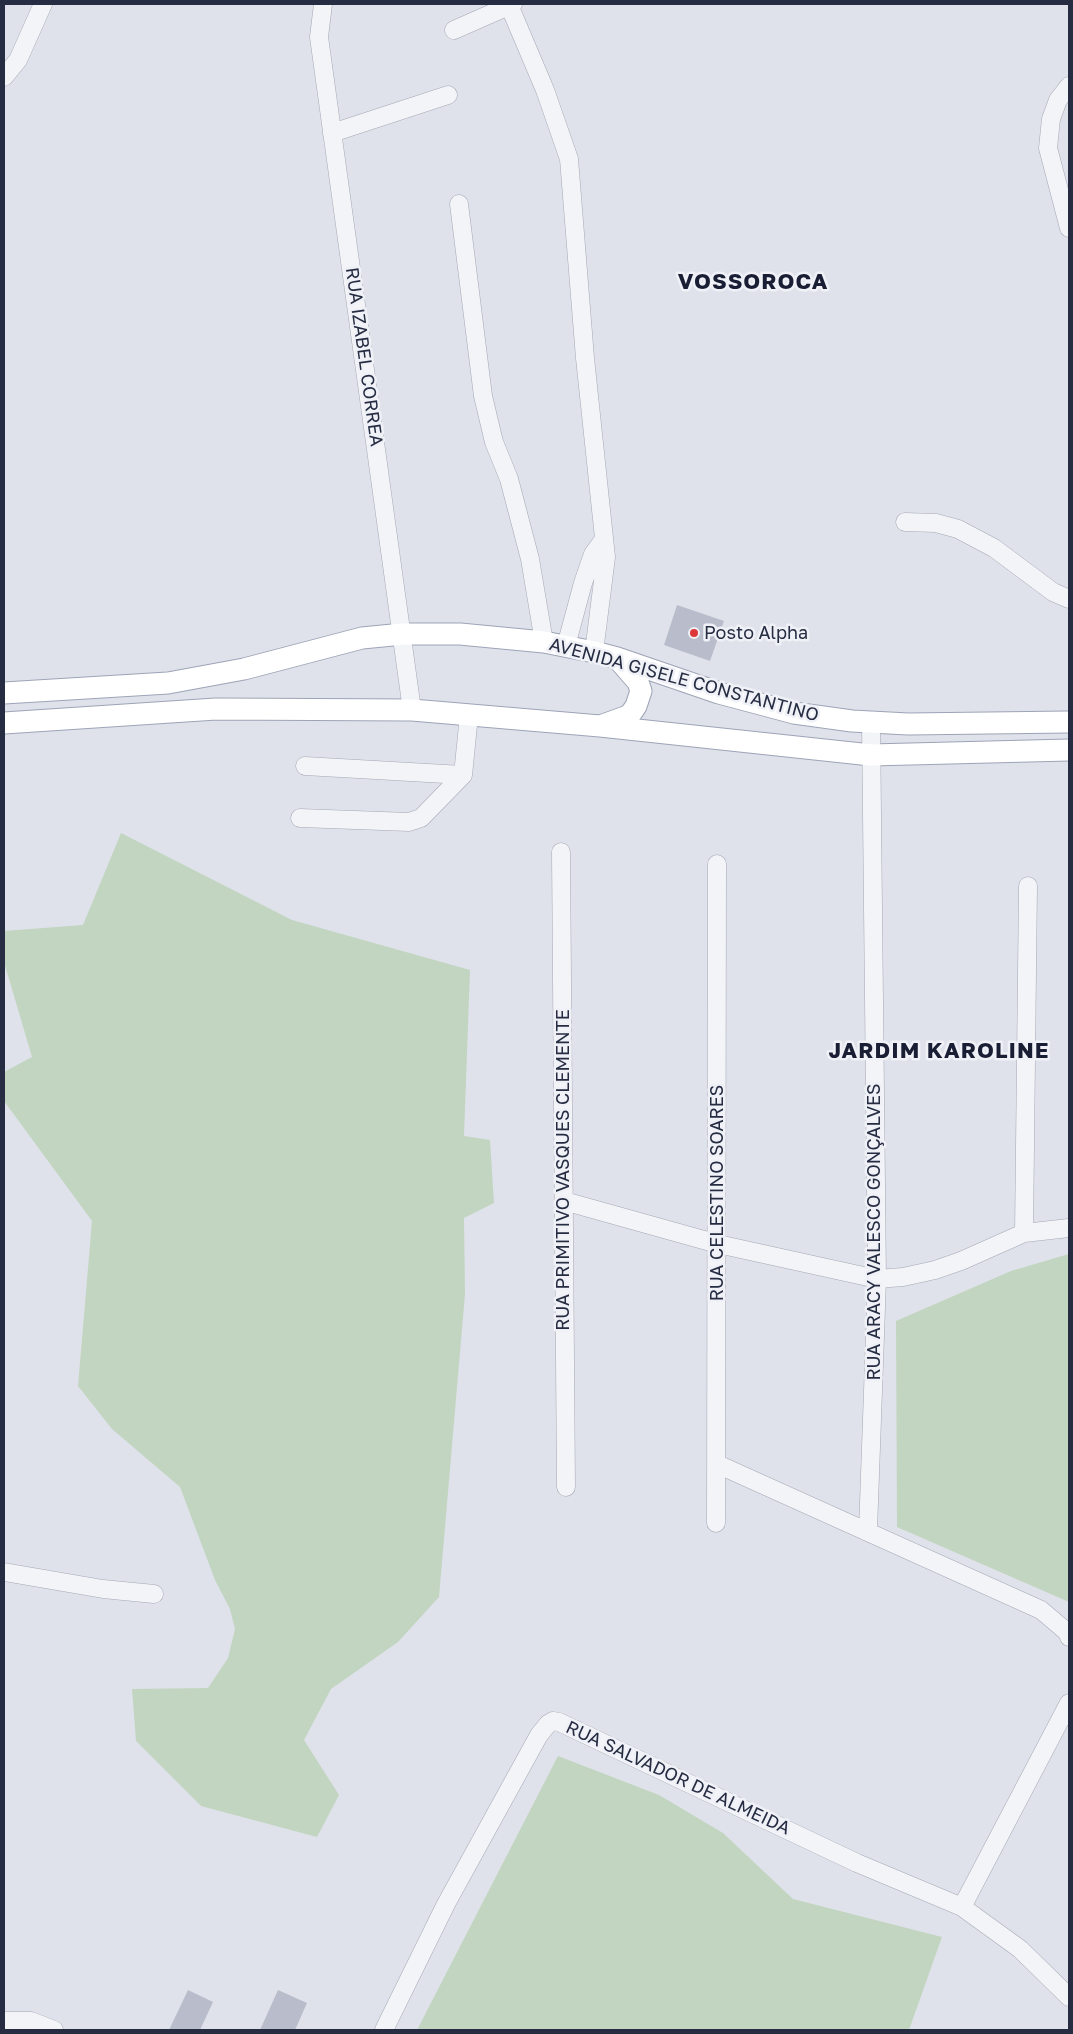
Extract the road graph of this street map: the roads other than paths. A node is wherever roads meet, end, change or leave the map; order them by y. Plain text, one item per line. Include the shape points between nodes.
1 (43, 4) edge
2 (323, 4) edge
3 (511, 4) edge
4 (454, 30) dead end
5 (4, 76) edge
6 (1069, 86) edge
7 (448, 95) dead end
8 (332, 133) junction
9 (459, 204) dead end
10 (1069, 228) edge
11 (905, 522) dead end
12 (604, 539) junction
13 (1069, 599) edge
14 (403, 634) junction
15 (544, 642) junction
16 (566, 646) junction
17 (594, 652) junction
18 (616, 658) junction
19 (4, 693) edge
20 (412, 710) junction
21 (469, 715) junction
22 (871, 722) junction
23 (1069, 722) edge
24 (4, 723) edge
25 (600, 726) junction
26 (1069, 750) edge
27 (871, 755) junction
28 (305, 766) dead end
29 (463, 775) junction
30 (300, 818) dead end
31 (560, 852) dead end
32 (717, 864) dead end
33 (1028, 886) dead end
34 (564, 1201) junction
35 (1069, 1228) edge
36 (1024, 1233) junction
37 (718, 1244) junction
38 (877, 1279) junction
39 (716, 1464) junction
40 (566, 1487) dead end
41 (716, 1523) dead end
42 (868, 1531) junction
43 (4, 1572) edge
44 (154, 1594) dead end
45 (1069, 1637) edge
46 (1069, 1703) edge
47 (962, 1906) junction
48 (1069, 1997) edge
49 (4, 2021) edge
50 (54, 2030) edge
51 (384, 2030) edge

1 - 5 street via 18,60
2 - 8 street, RUA IZABEL CORREA via 319,37
3 - 4 street
3 - 12 street via 568,159
6 - 10 street via 1058,100 1048,148
7 - 8 street
8 - 14 street, RUA IZABEL CORREA
9 - 15 street via 483,396 530,559
11 - 13 street via 936,523 958,529 994,548 1053,592
12 - 16 street via 593,554 582,583
12 - 17 street via 606,557
14 - 15 main road, AVENIDA GISELE CONSTANTINO via 460,634
14 - 19 main road, AVENIDA GISELE CONSTANTINO via 362,638 244,669 168,682
14 - 20 street, RUA IZABEL CORREA
15 - 16 main road, AVENIDA GISELE CONSTANTINO
16 - 17 main road, AVENIDA GISELE CONSTANTINO
17 - 18 main road, AVENIDA GISELE CONSTANTINO
18 - 22 main road, AVENIDA GISELE CONSTANTINO via 719,693 794,713
18 - 25 main road via 638,682 641,691 628,716
20 - 21 main road, AVENIDA GISELE CONSTANTINO
20 - 24 main road, AVENIDA GISELE CONSTANTINO via 216,709
21 - 25 main road, AVENIDA GISELE CONSTANTINO
21 - 29 street
22 - 23 main road, AVENIDA GISELE CONSTANTINO
22 - 27 street, RUA ARACY VALESCO GONÇALVES
25 - 27 main road, AVENIDA GISELE CONSTANTINO
26 - 27 main road, AVENIDA GISELE CONSTANTINO
27 - 38 street, RUA ARACY VALESCO GONÇALVES
28 - 29 street
29 - 30 street via 421,818 409,822
31 - 34 street, RUA PRIMITIVO VASQUES CLEMENTE
32 - 37 street, RUA CELESTINO SOARES
33 - 36 street
34 - 37 street
34 - 40 street, RUA PRIMITIVO VASQUES CLEMENTE
35 - 36 street
36 - 38 street via 935,1270
37 - 38 street
37 - 39 street, RUA CELESTINO SOARES
38 - 42 street, RUA ARACY VALESCO GONÇALVES
39 - 41 street, RUA CELESTINO SOARES
39 - 42 street
42 - 45 street via 1041,1610
43 - 44 street
46 - 47 street
47 - 48 street, RUA SALVADOR DE ALMEIDA via 1020,1949
47 - 51 street, RUA SALVADOR DE ALMEIDA via 857,1862 553,1721 539,1735 446,1904
49 - 50 street via 31,2022

